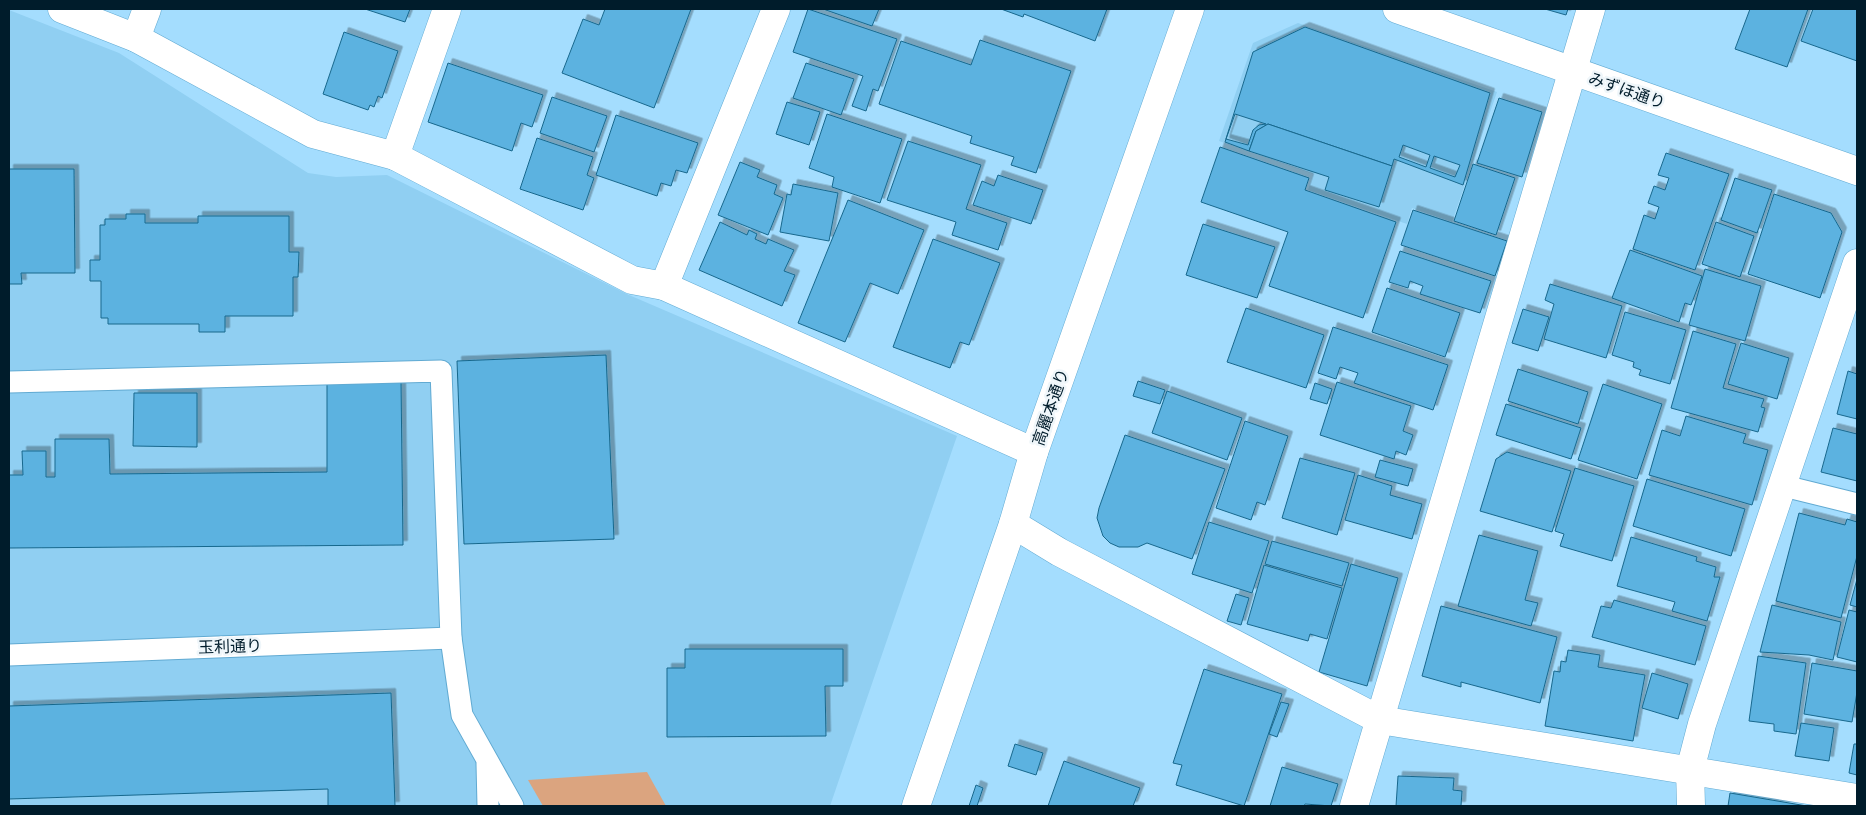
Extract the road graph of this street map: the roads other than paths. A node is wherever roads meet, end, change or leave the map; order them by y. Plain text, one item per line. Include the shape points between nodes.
1 (62, 9) edge
2 (147, 9) edge
3 (447, 9) edge
4 (776, 9) edge
5 (1190, 9) edge
6 (1397, 9) edge
7 (1591, 9) edge
8 (136, 38) junction
9 (1573, 71) junction
10 (395, 156) junction
11 (1857, 171) edge
12 (1857, 263) edge
13 (664, 286) junction
14 (9, 382) edge
15 (1034, 452) junction
16 (1784, 486) junction
17 (1857, 504) edge
18 (1013, 524) junction
19 (451, 638) junction
20 (9, 655) edge
21 (1380, 720) junction
22 (486, 759) junction
23 (1690, 770) junction
24 (1857, 798) edge
25 (488, 806) edge
26 (513, 806) edge
27 (916, 806) edge
28 (1354, 806) edge
29 (1691, 806) edge

1 - 8 street
2 - 8 street
3 - 10 street
4 - 13 street
5 - 15 street, 高麗本通り
6 - 9 street, みずほ通り
7 - 9 street
8 - 10 street via 313,134
9 - 11 street, みずほ通り
9 - 21 street
10 - 13 street via 632,280
12 - 16 street
13 - 15 street
14 - 19 lane via 442,371
15 - 18 street, 高麗本通り
16 - 17 lane
16 - 23 street via 1702,724
18 - 21 street via 1059,552
18 - 27 street, 高麗本通り
19 - 20 lane, 玉利通り
19 - 22 lane via 462,715
21 - 23 street
21 - 28 street
22 - 25 lane
22 - 26 lane
23 - 24 street
23 - 29 street

